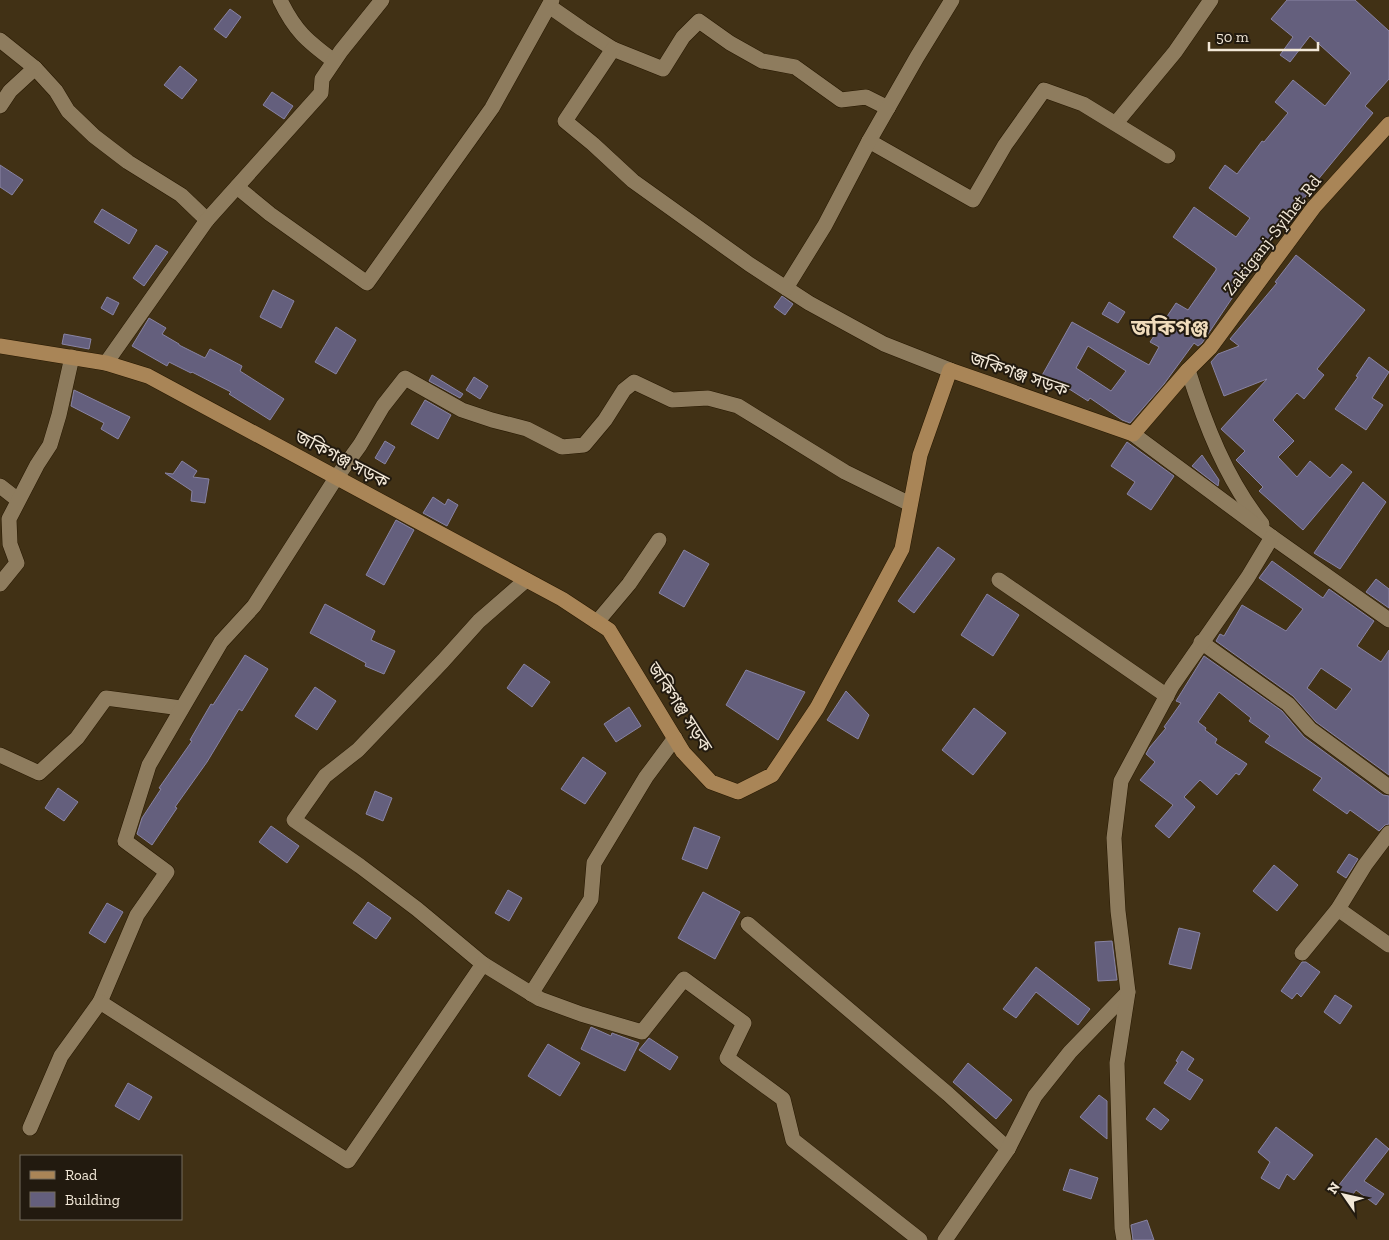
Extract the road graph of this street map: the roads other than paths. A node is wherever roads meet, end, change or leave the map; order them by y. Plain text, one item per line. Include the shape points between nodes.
1 (280, 0) edge
2 (382, 0) edge
3 (952, 0) edge
4 (1211, 0) edge
5 (551, 3) edge
6 (0, 40) edge
7 (613, 49) junction
8 (334, 61) junction
9 (35, 68) junction
10 (0, 106) edge
11 (888, 108) junction
12 (1116, 123) junction
13 (1389, 124) edge
14 (869, 141) junction
15 (1168, 156) dead end
16 (237, 187) junction
17 (207, 220) junction
18 (786, 288) junction
19 (0, 346) edge
20 (72, 357) junction
21 (106, 363) junction
22 (950, 370) junction
23 (1188, 370) junction
24 (1133, 434) junction
25 (336, 478) junction
26 (0, 486) edge
27 (18, 500) junction
28 (910, 504) junction
29 (1272, 537) junction
30 (658, 540) dead end
31 (526, 580) junction
32 (999, 580) dead end
33 (0, 584) edge
34 (1389, 620) edge
35 (597, 622) junction
36 (1201, 642) junction
37 (1166, 696) junction
38 (182, 708) junction
39 (675, 738) junction
40 (0, 755) edge
41 (1389, 787) edge
42 (1389, 833) edge
43 (1338, 909) junction
44 (748, 924) dead end
45 (1389, 945) edge
46 (1302, 953) dead end
47 (483, 964) junction
48 (1128, 992) junction
49 (531, 994) junction
50 (100, 1002) junction
51 (30, 1128) dead end
52 (1008, 1149) junction
53 (920, 1240) edge
54 (945, 1240) edge
55 (1124, 1240) edge

1 - 8 street via 289,19 309,43
2 - 8 street
3 - 11 street
4 - 12 street via 1175,52
5 - 7 street via 582,30
5 - 16 street via 492,108 367,283
6 - 9 street
7 - 11 street via 663,69 683,37 699,21 762,61 795,67 841,100 866,97
7 - 18 street via 565,121 633,182
8 - 16 street via 322,79 321,93
9 - 10 street via 10,91
9 - 17 street via 56,91 68,111 94,136 181,195
11 - 14 street
12 - 14 street via 1084,104 1044,90 1004,145 973,200
12 - 15 street
13 - 23 main road, Zakiganj-Sylhet Rd via 1314,207 1210,348
14 - 18 street via 825,225
16 - 17 street
17 - 21 street
18 - 22 street via 884,344
19 - 20 main road, জকিগঞ্জ সড়ক
20 - 21 main road, জকিগঞ্জ সড়ক
20 - 27 street via 60,415 50,444
21 - 25 main road, জকিগঞ্জ সড়ক via 148,376
22 - 24 main road, জকিগঞ্জ সড়ক
22 - 28 main road, জকিগঞ্জ সড়ক via 920,455
23 - 24 main road
23 - 29 street via 1200,409 1232,481
24 - 29 street
25 - 28 street via 382,406 405,378 462,410 527,429 562,447 584,445 624,390 634,382 672,400 708,398 738,406 845,472
25 - 31 main road, জকিগঞ্জ সড়ক
25 - 38 street via 254,606 221,642
26 - 27 street
27 - 33 street via 9,519 10,544 17,563
28 - 39 main road, জকিগঞ্জ সড়ক via 902,549 817,708 772,775 738,792 711,782 683,752
29 - 34 street
29 - 36 street via 1248,577
30 - 35 street via 629,584
31 - 35 main road, জকিগঞ্জ সড়ক
31 - 47 street via 479,621 358,750 325,776 294,820 410,904
32 - 37 street
35 - 39 main road, জকিগঞ্জ সড়ক via 609,630
36 - 37 street
36 - 41 street via 1288,704 1310,729
37 - 48 street via 1121,781 1114,838 1118,911
38 - 40 street via 106,698 78,738 40,773
38 - 50 street via 149,765 125,841 167,872 138,915
39 - 49 street via 646,777 594,863 590,900
42 - 43 street
43 - 45 street
43 - 46 street
44 - 52 street
47 - 49 street
47 - 50 street via 348,1161
48 - 52 street via 1070,1052 1035,1096
48 - 55 street via 1117,1063
49 - 53 street via 581,1014 642,1032 684,979 744,1023 727,1058 783,1099 793,1140
50 - 51 street via 61,1056
52 - 54 street

